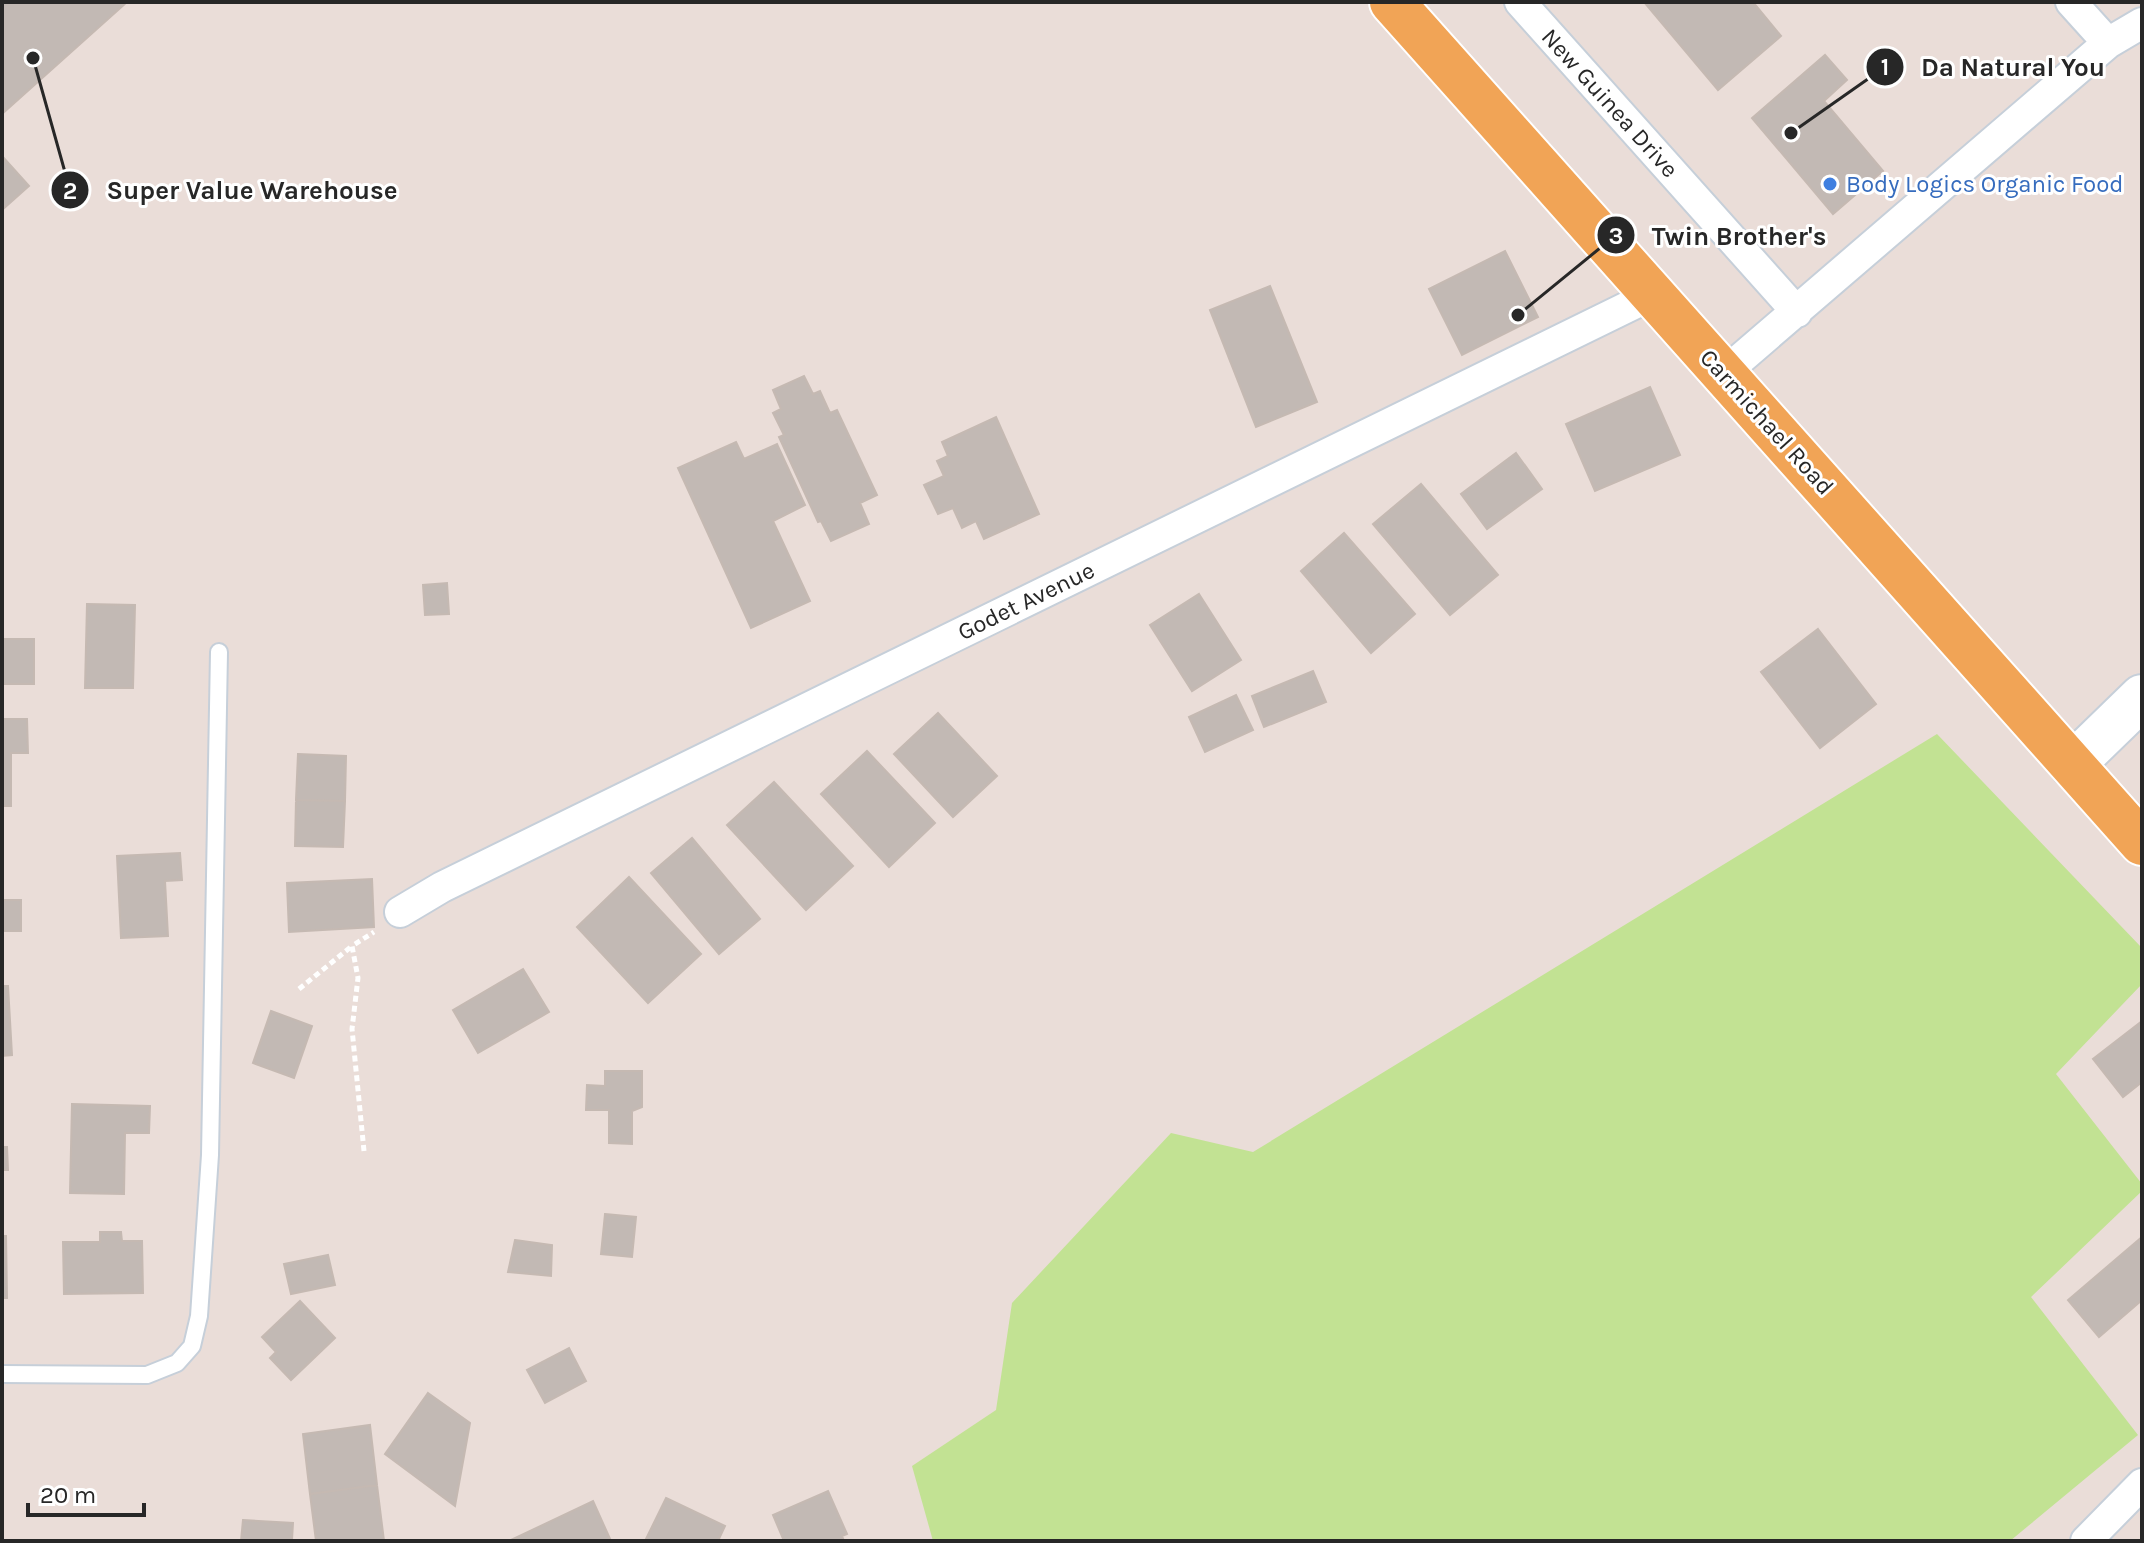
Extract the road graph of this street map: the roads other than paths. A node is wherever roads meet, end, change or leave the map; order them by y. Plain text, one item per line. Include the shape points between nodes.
1 (1392, 2) edge
2 (1520, 2) edge
3 (2071, 2) edge
4 (2142, 23) edge
5 (2108, 43) junction
6 (1654, 294) junction
7 (1797, 312) junction
8 (1724, 373) junction
9 (219, 652) dead end
10 (2142, 697) edge
11 (2072, 765) junction
12 (2142, 843) edge
13 (400, 912) road end
14 (2, 1374) edge
15 (2142, 1484) edge
16 (2086, 1541) edge

1 - 6 main road, Carmichael Road
2 - 7 street, New Guinea Drive
3 - 5 street
4 - 5 street
5 - 7 street
6 - 8 main road, Carmichael Road
6 - 13 street, Godet Avenue
7 - 8 street
8 - 11 main road, Carmichael Road
9 - 14 lane via 210,1155 199,1316 192,1346 177,1363 147,1375
10 - 11 street
11 - 12 main road, Carmichael Road
15 - 16 street

